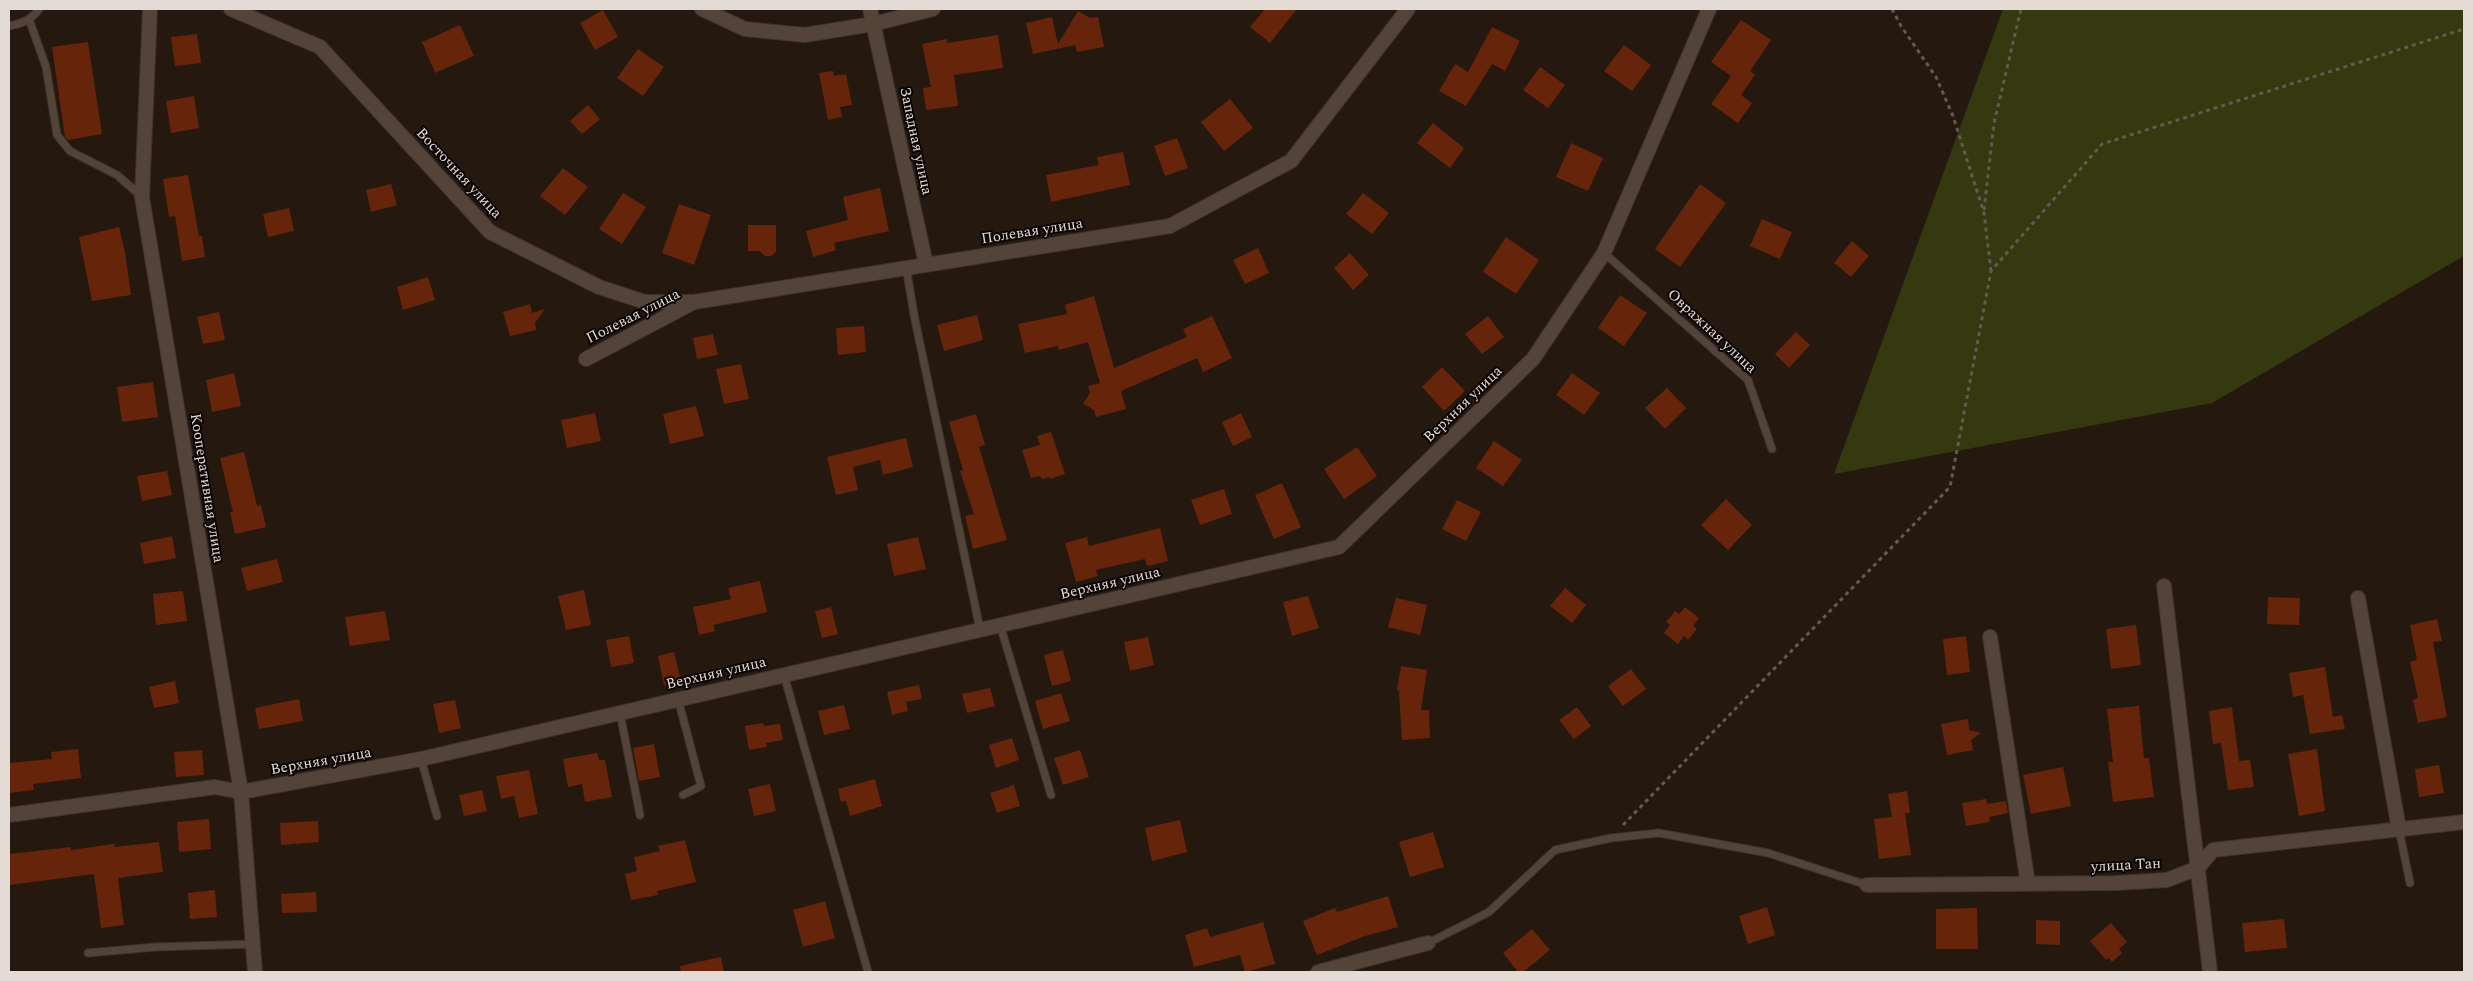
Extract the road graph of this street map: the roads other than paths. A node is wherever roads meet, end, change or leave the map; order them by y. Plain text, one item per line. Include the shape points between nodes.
1 (38, 9) edge
2 (150, 9) edge
3 (231, 9) edge
4 (702, 9) edge
5 (870, 9) edge
6 (933, 9) edge
7 (1408, 9) edge
8 (1709, 9) edge
9 (29, 19) junction
10 (873, 24) junction
11 (9, 26) edge
12 (142, 197) junction
13 (1604, 252) junction
14 (926, 264) junction
15 (906, 267) junction
16 (694, 302) junction
17 (586, 359) dead end
18 (1772, 449) dead end
19 (2164, 586) dead end
20 (2358, 598) dead end
21 (1000, 625) junction
22 (980, 629) junction
23 (1990, 637) dead end
24 (784, 674) junction
25 (678, 699) junction
26 (620, 713) junction
27 (421, 759) junction
28 (241, 792) junction
29 (682, 795) dead end
30 (1051, 795) dead end
31 (9, 815) edge
32 (640, 815) dead end
33 (438, 816) dead end
34 (2464, 822) edge
35 (2399, 830) junction
36 (2198, 868) junction
37 (2410, 883) dead end
38 (2028, 884) junction
39 (1867, 885) joint
40 (1428, 943) joint
41 (254, 944) junction
42 (88, 953) dead end
43 (255, 972) edge
44 (868, 972) edge
45 (1318, 972) edge
46 (2210, 972) edge

1 - 9 lane
2 - 12 street, Кооперативная улица
3 - 16 street, Восточная улица via 320,47 490,232 599,287 645,302
4 - 10 street via 745,29 805,35
5 - 10 street, Западная улица
6 - 10 street
7 - 14 street, Полевая улица via 1291,161 1170,226
8 - 13 street, Верхняя улица
9 - 11 lane
9 - 12 lane via 46,66 57,135 70,151 117,175
10 - 14 street, Западная улица
12 - 28 street, Кооперативная улица
13 - 18 lane, Овражная улица via 1748,380
13 - 21 street, Верхняя улица via 1533,359 1339,548
14 - 15 street, Полевая улица
15 - 16 street, Полевая улица
15 - 22 lane
16 - 17 street, Полевая улица
19 - 36 street
20 - 35 street
21 - 22 street, Верхняя улица
21 - 30 lane
22 - 24 street, Верхняя улица
23 - 38 street
24 - 25 street, Верхняя улица
24 - 44 lane
25 - 26 street, Верхняя улица
25 - 29 lane via 701,786
26 - 27 street, Верхняя улица
26 - 32 lane
27 - 28 street, Верхняя улица
27 - 33 lane
28 - 31 street via 215,786
28 - 41 street, Кооперативная улица
34 - 35 street, улица Тан
35 - 36 street, улица Тан via 2213,850
35 - 37 lane
36 - 38 street, улица Тан via 2167,880
36 - 46 street
38 - 39 street, улица Тан
39 - 40 lane via 1768,853 1659,833 1611,838 1555,850 1489,912
40 - 45 street
41 - 42 lane
41 - 43 street, Кооперативная улица

